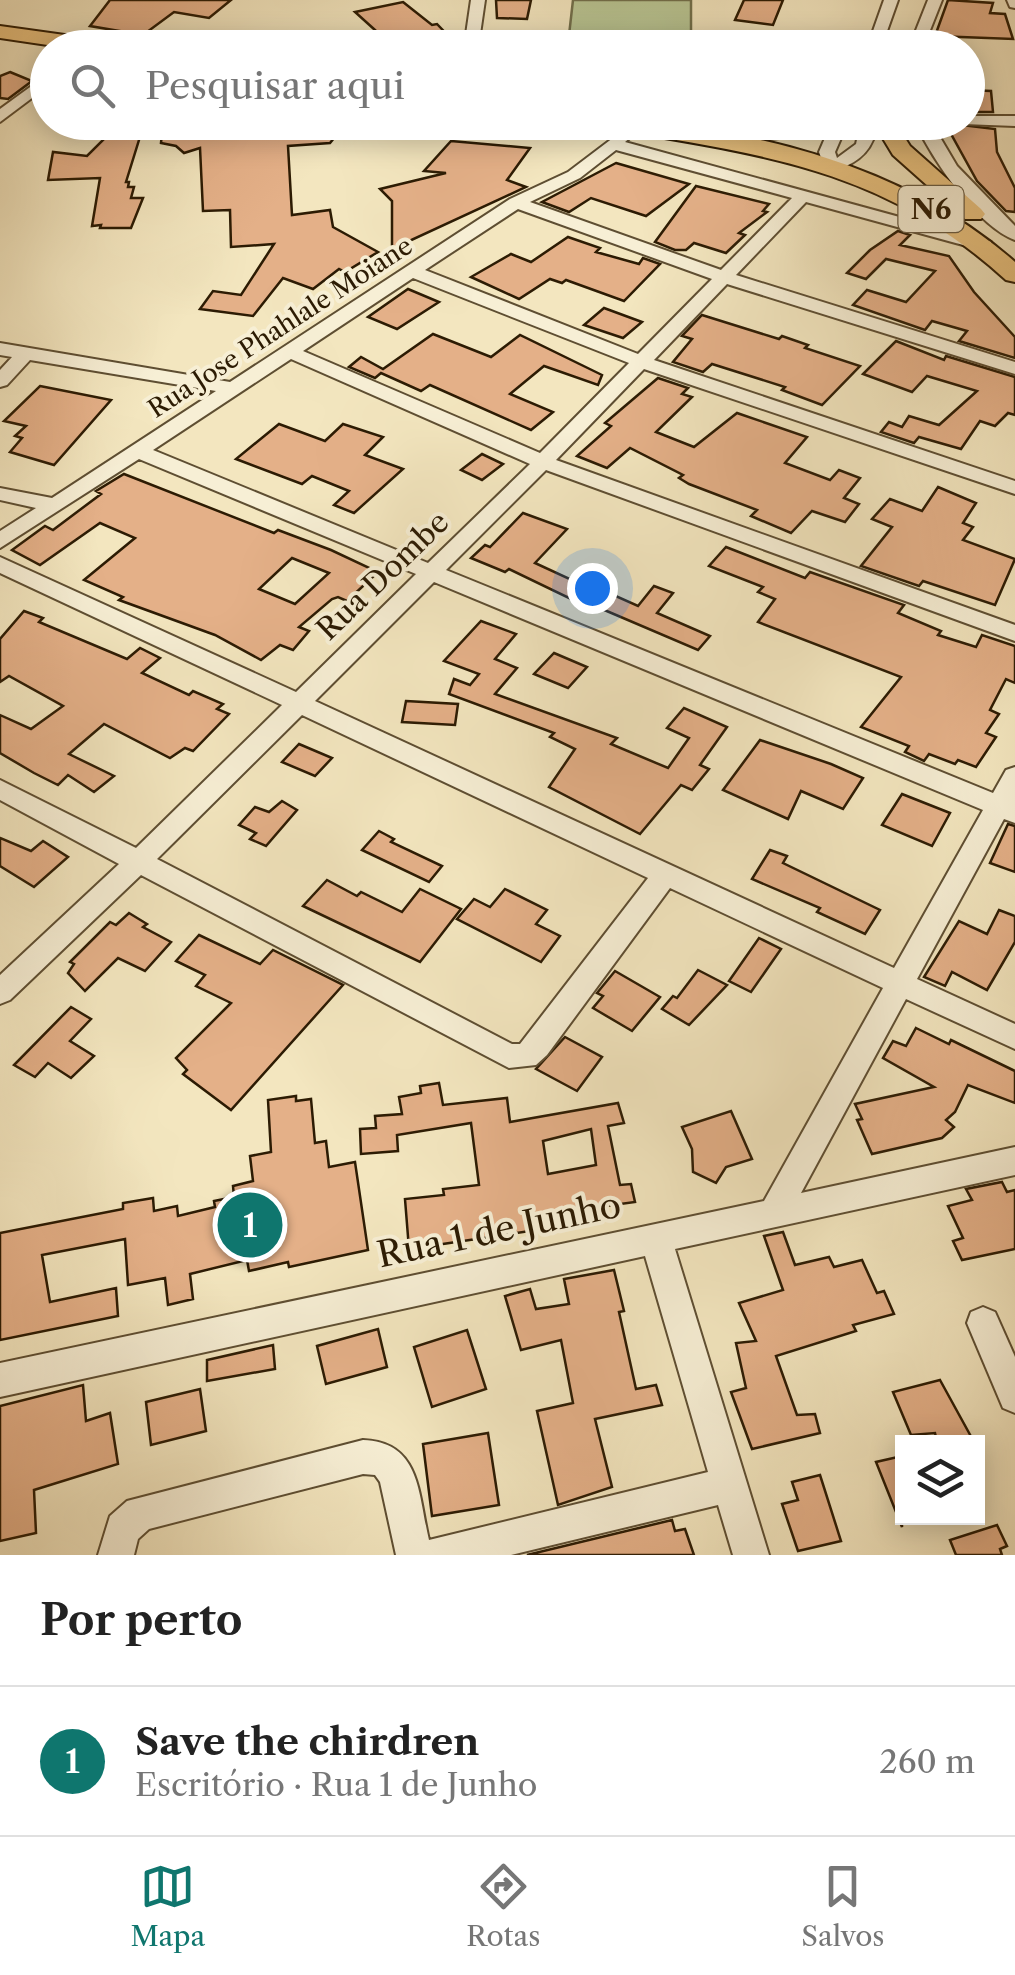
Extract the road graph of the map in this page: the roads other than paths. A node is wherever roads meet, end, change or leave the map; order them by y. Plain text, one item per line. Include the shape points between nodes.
1 (478, 0) edge
2 (891, 0) edge
3 (935, 0) edge
4 (474, 30) edge
5 (880, 30) edge
6 (923, 30) edge
7 (0, 32) edge
8 (30, 36) edge
9 (0, 40) edge
10 (30, 44) edge
11 (30, 93) edge
12 (0, 117) edge
13 (985, 121) edge
14 (1015, 122) edge
15 (607, 140) edge
16 (630, 140) edge
17 (715, 140) edge
18 (763, 140) edge
19 (839, 140) edge
20 (866, 140) edge
21 (895, 140) edge
22 (930, 140) edge
23 (837, 160) junction
24 (802, 197) junction
25 (516, 204) junction
26 (983, 214) junction
27 (1015, 216) edge
28 (1015, 234) edge
29 (1015, 246) edge
30 (989, 247) junction
31 (410, 271) junction
32 (1015, 274) edge
33 (725, 277) junction
34 (0, 349) edge
35 (288, 352) junction
36 (26, 354) junction
37 (642, 362) junction
38 (1015, 368) edge
39 (0, 381) edge
40 (233, 388) junction
41 (137, 451) junction
42 (542, 462) junction
43 (1015, 488) edge
44 (0, 494) edge
45 (56, 505) junction
46 (0, 541) edge
47 (0, 564) edge
48 (429, 574) junction
49 (1015, 633) edge
50 (295, 704) junction
51 (1015, 776) edge
52 (0, 789) edge
53 (1006, 810) edge
54 (137, 863) junction
55 (664, 876) junction
56 (899, 986) junction
57 (0, 992) edge
58 (1015, 1037) edge
59 (1015, 1161) edge
60 (774, 1212) junction
61 (655, 1237) junction
62 (984, 1323) dead end
63 (0, 1380) edge
64 (1015, 1396) edge
65 (731, 1484) junction
66 (116, 1555) edge
67 (414, 1555) edge
68 (436, 1555) edge
69 (751, 1555) edge

1 - 4 street
2 - 5 street
3 - 6 street
7 - 8 highway
9 - 10 highway
11 - 12 street
13 - 14 street
15 - 25 street, Rua Jose Phahlale Moiane via 574,175
16 - 24 street
17 - 23 highway, N6
18 - 23 highway, N6
19 - 23 street
20 - 23 street
21 - 26 highway
22 - 26 street
23 - 26 highway, N6
23 - 30 highway, N6
24 - 30 street
24 - 33 street, Rua Dombe
25 - 31 street, Rua Jose Phahlale Moiane
25 - 33 street
26 - 27 street
26 - 28 street
26 - 29 highway, N6
30 - 32 highway, N6
31 - 35 street, Rua Jose Phahlale Moiane
31 - 37 street
33 - 37 street, Rua Dombe
33 - 38 street
34 - 36 street
35 - 40 street, Rua Jose Phahlale Moiane
35 - 42 street
36 - 39 street
36 - 40 street
37 - 42 street, Rua Dombe
37 - 43 street
40 - 41 street, Rua Jose Phahlale Moiane
41 - 45 street, Rua Jose Phahlale Moiane
41 - 48 street
42 - 48 street, Rua Dombe
42 - 49 street
44 - 45 street
45 - 46 street, Rua Jose Phahlale Moiane
47 - 50 street
48 - 50 street, Rua Dombe
48 - 53 street
50 - 54 street, Rua Dombe
50 - 55 street
51 - 53 street
52 - 54 street
53 - 56 street
54 - 55 street via 509,1056 526,1056 537,1046
54 - 57 street, Rua Dombe
55 - 56 street
56 - 58 street
56 - 60 street
59 - 60 street, Rua 1 de Junho
60 - 61 street, Rua 1 de Junho
61 - 63 street, Rua 1 de Junho
61 - 65 street
62 - 64 street
65 - 68 street
65 - 69 street
66 - 67 street via 123,1529 140,1514 363,1457 383,1458 396,1473

